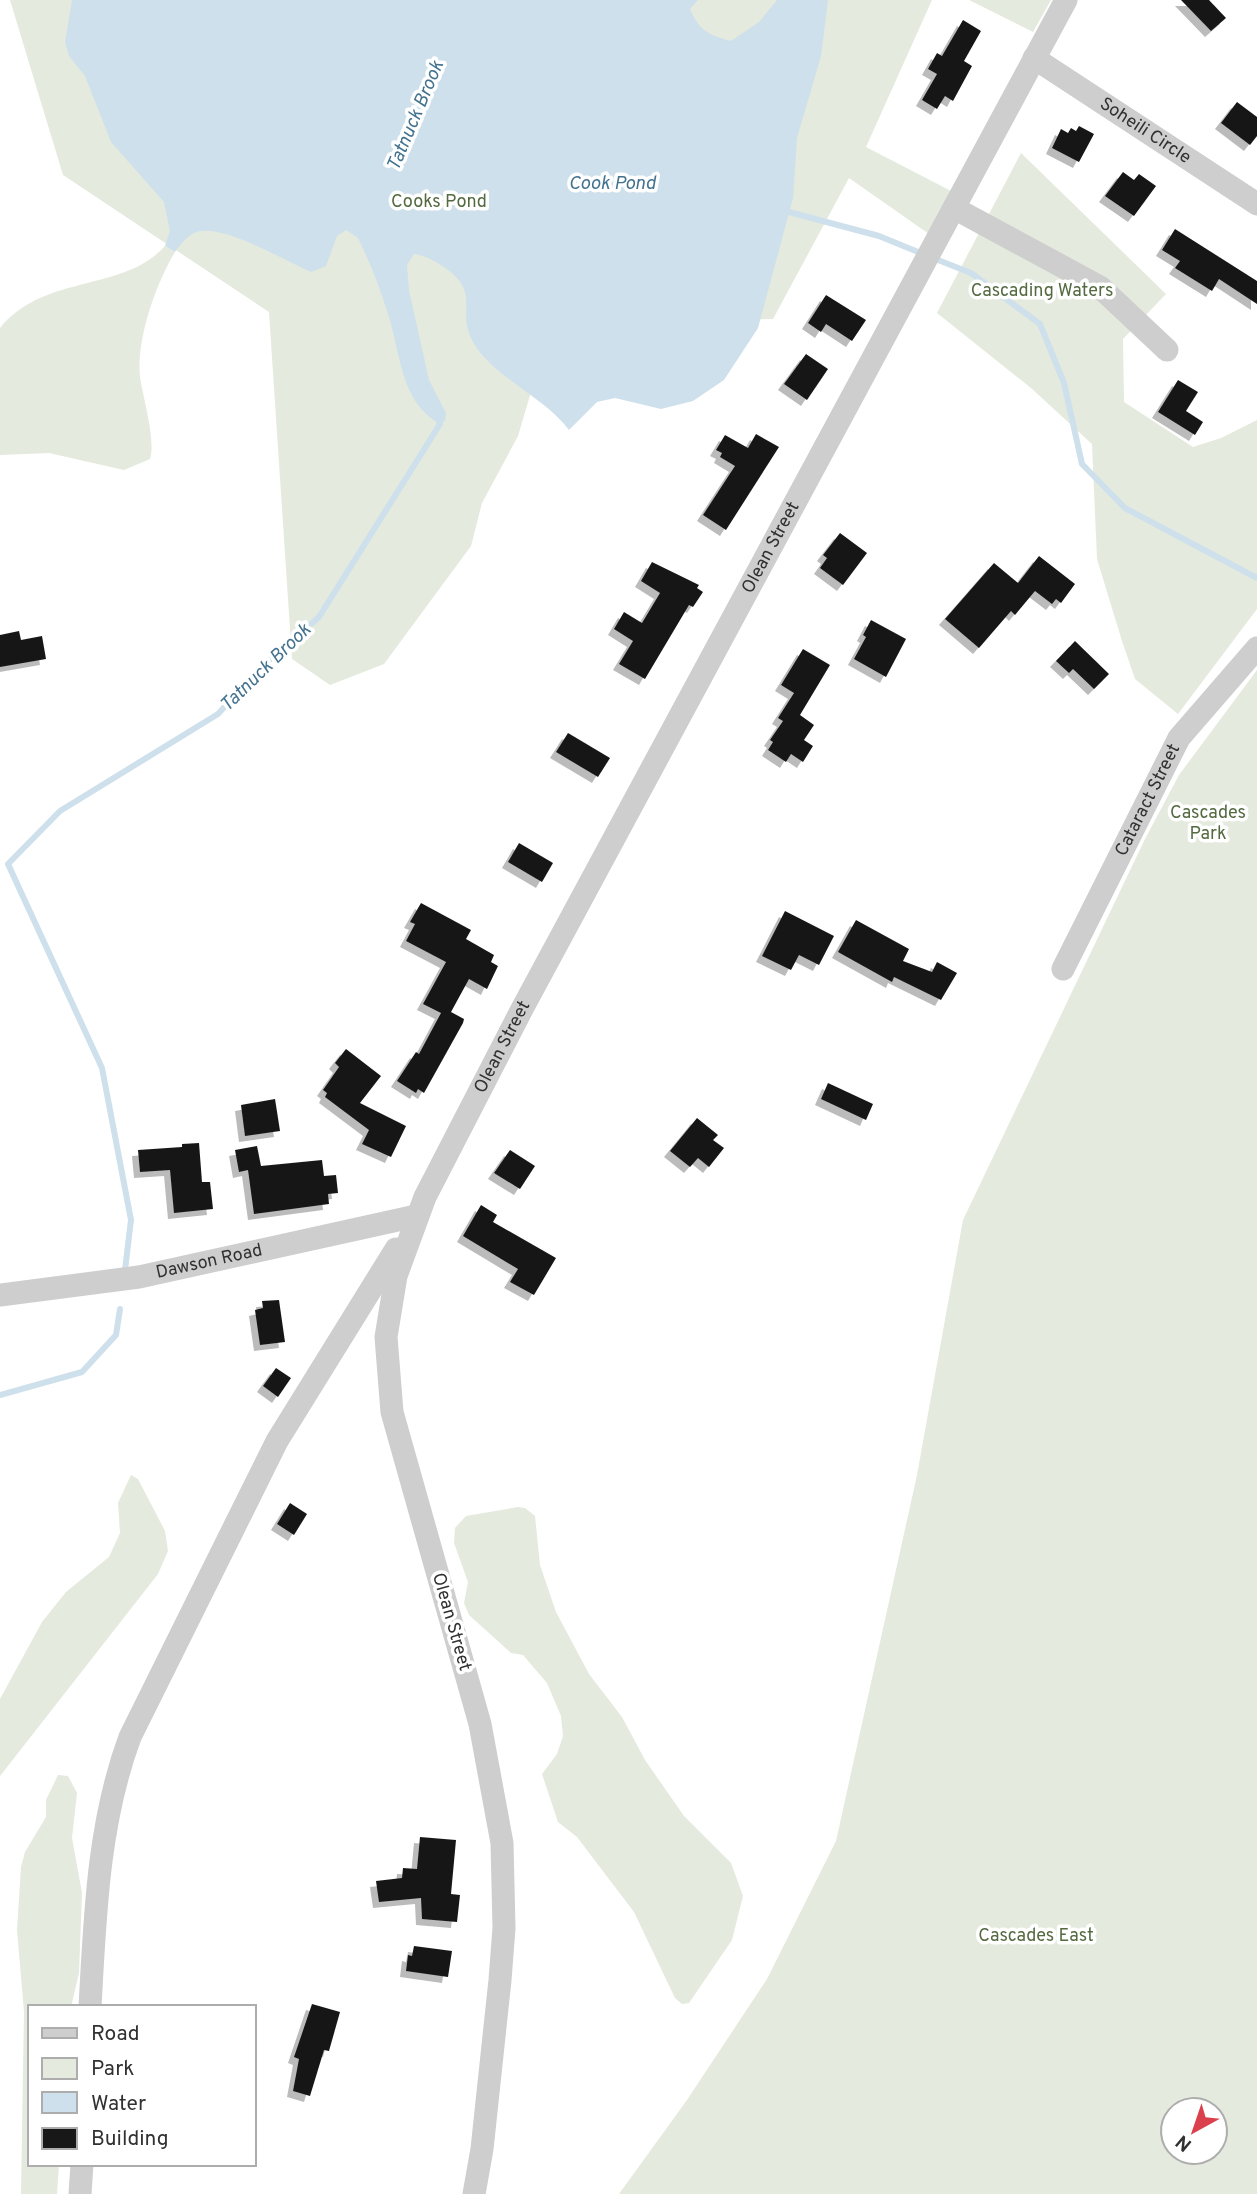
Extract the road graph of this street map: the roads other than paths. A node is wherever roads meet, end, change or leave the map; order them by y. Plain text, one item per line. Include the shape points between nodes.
1 (1066, 0) edge
2 (1034, 58) junction
3 (1257, 204) edge
4 (954, 208) junction
5 (1167, 350) dead end
6 (1257, 648) edge
7 (1063, 969) dead end
8 (416, 1216) junction
9 (0, 1295) edge
10 (90, 2005) edge
11 (82, 2166) edge
12 (80, 2194) edge
13 (474, 2194) edge

1 - 2 street, Olean Street
2 - 3 street, Soheili Circle
2 - 4 street, Olean Street
4 - 5 street via 1100,288
4 - 8 street, Olean Street via 591,877
6 - 7 street, Cataract Street via 1179,738
8 - 9 street, Dawson Road via 139,1277
8 - 10 street via 277,1441 130,1737 105,1835
8 - 13 street, Olean Street via 396,1276 387,1327 392,1412 483,1733 498,1810 504,1876 500,1980
11 - 12 street

